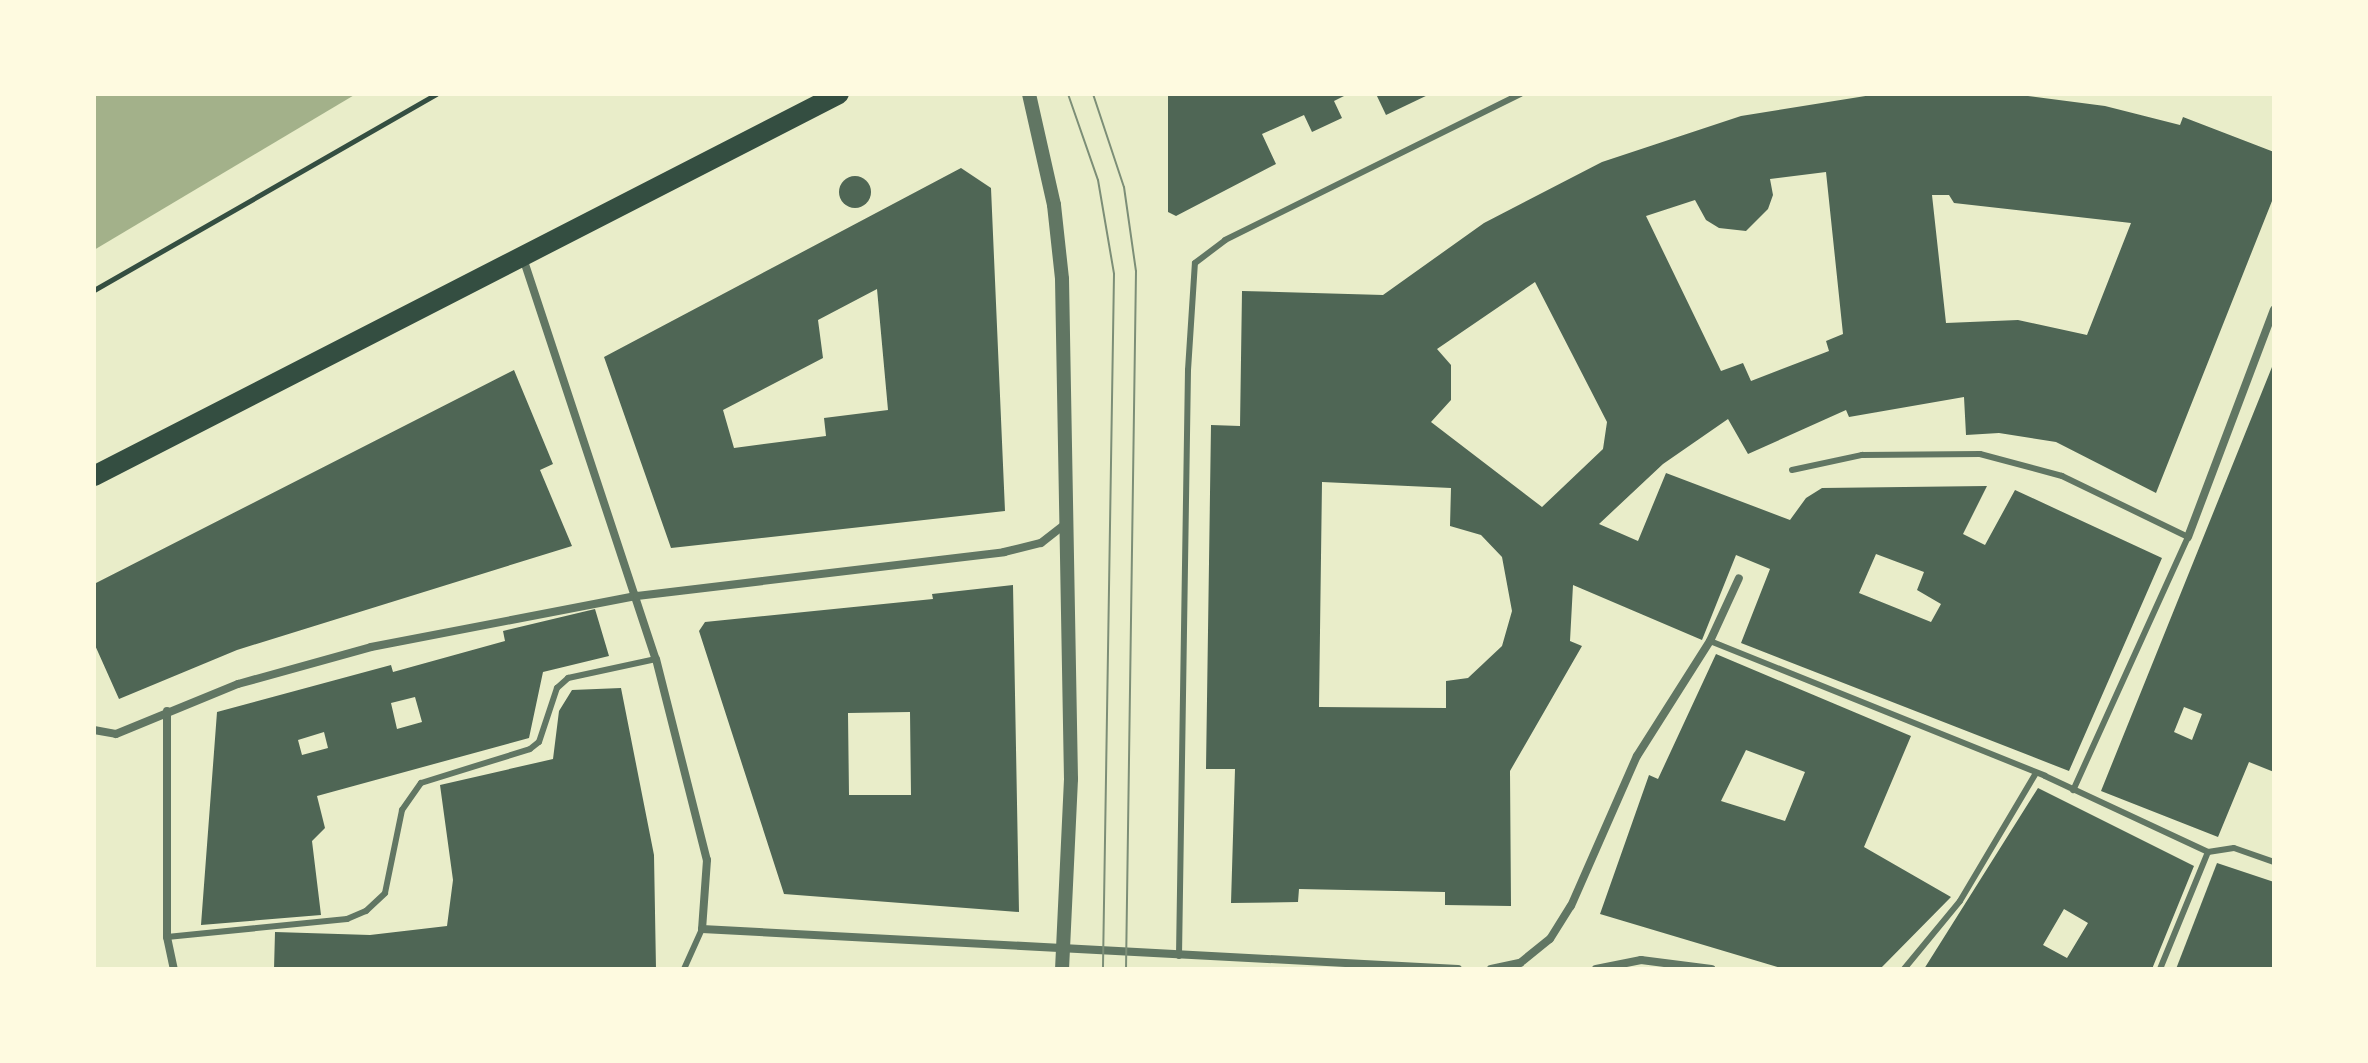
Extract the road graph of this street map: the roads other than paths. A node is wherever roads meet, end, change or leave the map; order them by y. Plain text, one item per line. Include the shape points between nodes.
1 (839, 94) edge
2 (1029, 94) edge
3 (1521, 94) edge
4 (523, 258) junction
5 (2274, 310) edge
6 (1792, 470) dead end
7 (94, 476) edge
8 (1064, 525) junction
9 (2188, 537) junction
10 (1739, 578) dead end
11 (637, 596) junction
12 (1710, 641) junction
13 (656, 659) junction
14 (167, 711) junction
15 (94, 730) edge
16 (2036, 773) junction
17 (2073, 790) junction
18 (2208, 852) junction
19 (2274, 862) edge
20 (702, 929) junction
21 (167, 937) junction
22 (1065, 950) junction
23 (1179, 956) junction
24 (174, 969) edge
25 (684, 969) edge
26 (1062, 969) edge
27 (1458, 969) edge
28 (1491, 969) edge
29 (1596, 969) edge
30 (1711, 969) edge
31 (1904, 969) edge
32 (2160, 969) edge

1 - 4 main road
2 - 8 street via 1060,256
3 - 23 lane via 1202,255 1192,274
4 - 7 main road
4 - 11 street
5 - 9 street
6 - 9 lane via 1862,455 1980,454 2062,476
8 - 11 street via 1041,543 1004,552
8 - 22 street via 1071,779
9 - 17 lane
10 - 12 street
11 - 13 street
11 - 14 street via 358,650 263,675
12 - 16 lane
12 - 28 street via 1637,756 1571,906 1537,951 1520,963
13 - 20 street via 707,860
13 - 21 lane via 568,678 557,688 539,742 530,749 421,783 402,810 385,893 366,911 347,919
14 - 15 street via 116,734
14 - 21 street
16 - 17 lane
16 - 31 lane via 1960,901
17 - 18 lane
18 - 19 lane via 2234,848
18 - 32 lane
20 - 22 street
20 - 25 lane
21 - 24 street
22 - 23 street
22 - 26 street
23 - 27 street
29 - 30 street via 1641,960

